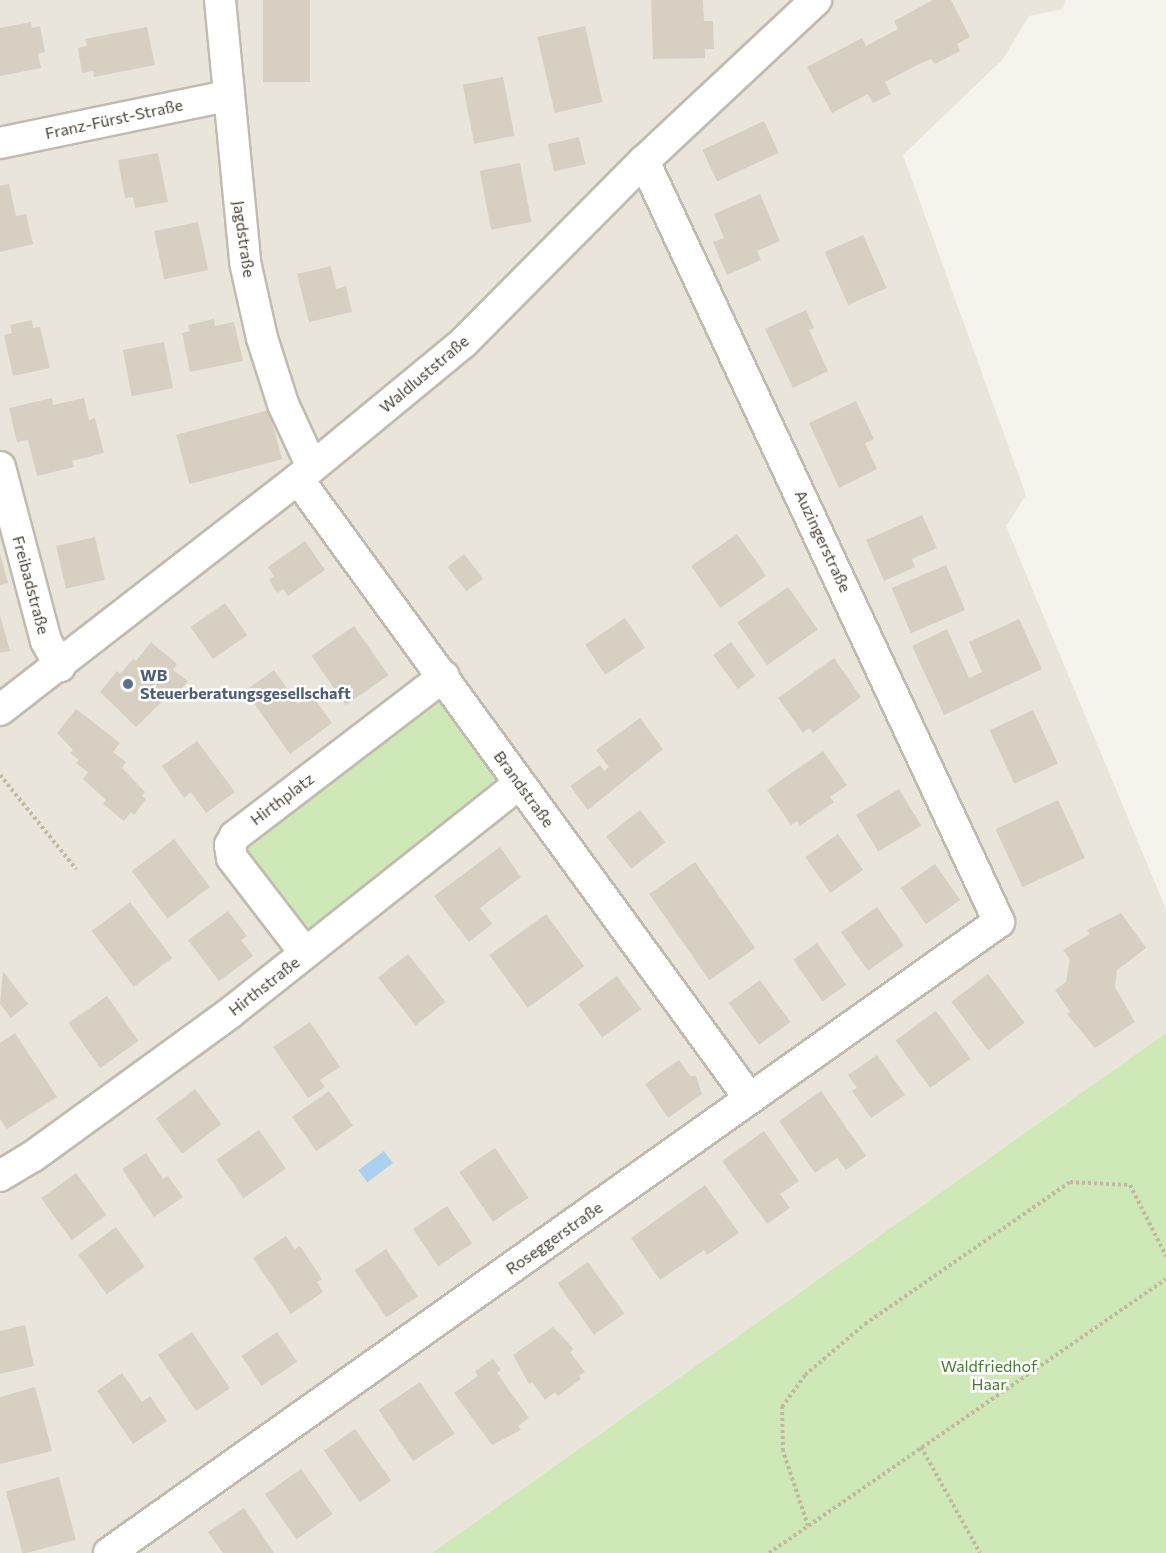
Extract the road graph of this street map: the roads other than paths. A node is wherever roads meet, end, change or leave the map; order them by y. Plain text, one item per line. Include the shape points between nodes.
1 (220, 0) edge
2 (816, 0) edge
3 (227, 96) junction
4 (0, 143) edge
5 (644, 161) junction
6 (0, 467) edge
7 (305, 473) junction
8 (60, 666) junction
9 (444, 676) junction
10 (0, 710) edge
11 (519, 784) junction
12 (999, 922) joint
13 (305, 953) junction
14 (750, 1099) junction
15 (0, 1176) edge
16 (109, 1553) edge

1 - 3 street, Jagdstraße
2 - 5 street, Waldluststraße
3 - 4 street, Franz-Fürst-Straße
3 - 7 street, Jagdstraße via 245,262 262,338
5 - 7 street, Waldluststraße via 464,342
5 - 12 street, Auzingerstraße
6 - 8 street, Freibadstraße via 46,641
7 - 8 street, Waldluststraße
7 - 9 street, Brandstraße
8 - 10 street, Waldluststraße
9 - 11 street, Brandstraße
9 - 13 street, Hirthplatz via 235,836 230,845 232,858
11 - 13 street, Hirthstraße
11 - 14 street, Brandstraße
12 - 14 street, Roseggerstraße
13 - 15 street, Hirthstraße via 145,1075
14 - 16 street, Roseggerstraße

